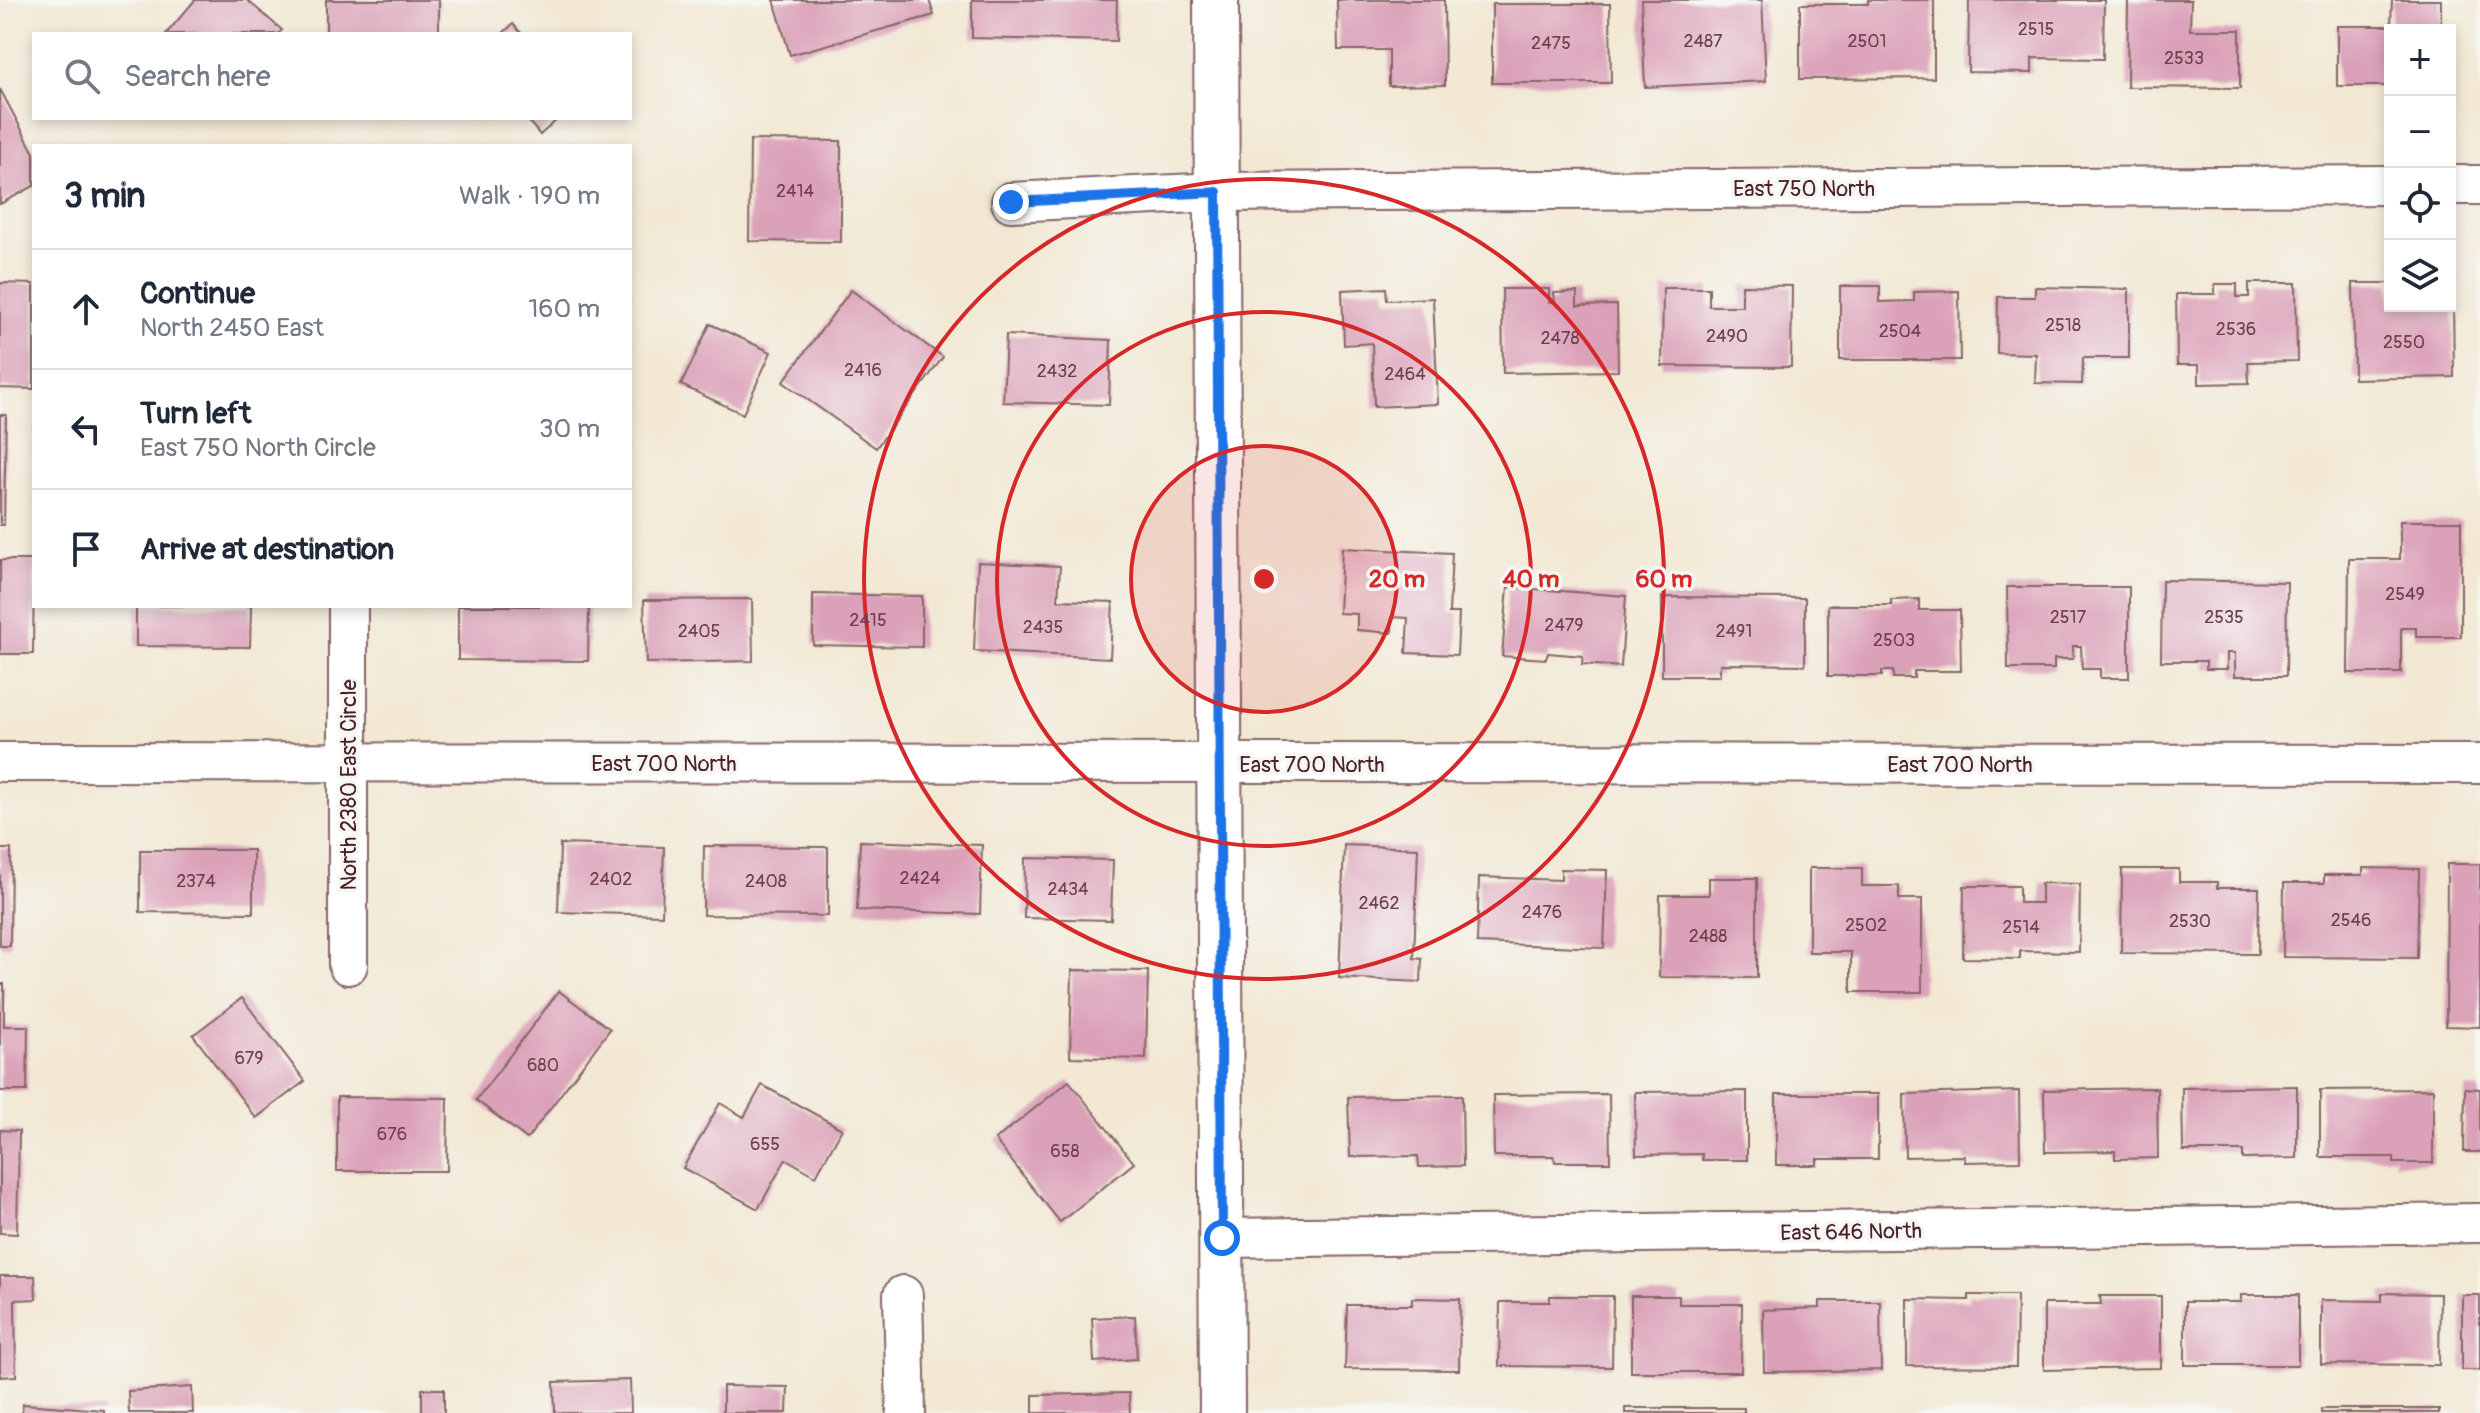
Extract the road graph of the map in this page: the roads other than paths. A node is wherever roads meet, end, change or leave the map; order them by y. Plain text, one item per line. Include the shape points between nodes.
1 (1216, 0) edge
2 (2384, 185) edge
3 (2456, 185) edge
4 (2480, 185) edge
5 (1217, 192) junction
6 (1011, 202) dead end
7 (348, 608) edge
8 (0, 762) edge
9 (348, 763) junction
10 (1219, 764) junction
11 (2480, 764) edge
12 (348, 965) dead end
13 (2480, 1223) edge
14 (1222, 1238) junction
15 (903, 1295) dead end
16 (906, 1413) edge
17 (1222, 1413) edge

1 - 5 street
2 - 5 street, East 750 North
3 - 4 street
5 - 6 street, East 750 North
5 - 10 street
7 - 9 street, North 2380 East Circle
8 - 9 street, East 700 North
9 - 10 street, East 700 North
9 - 12 street, North 2380 East Circle
10 - 11 street, East 700 North
10 - 14 street
13 - 14 street, East 646 North
14 - 17 street
15 - 16 street

